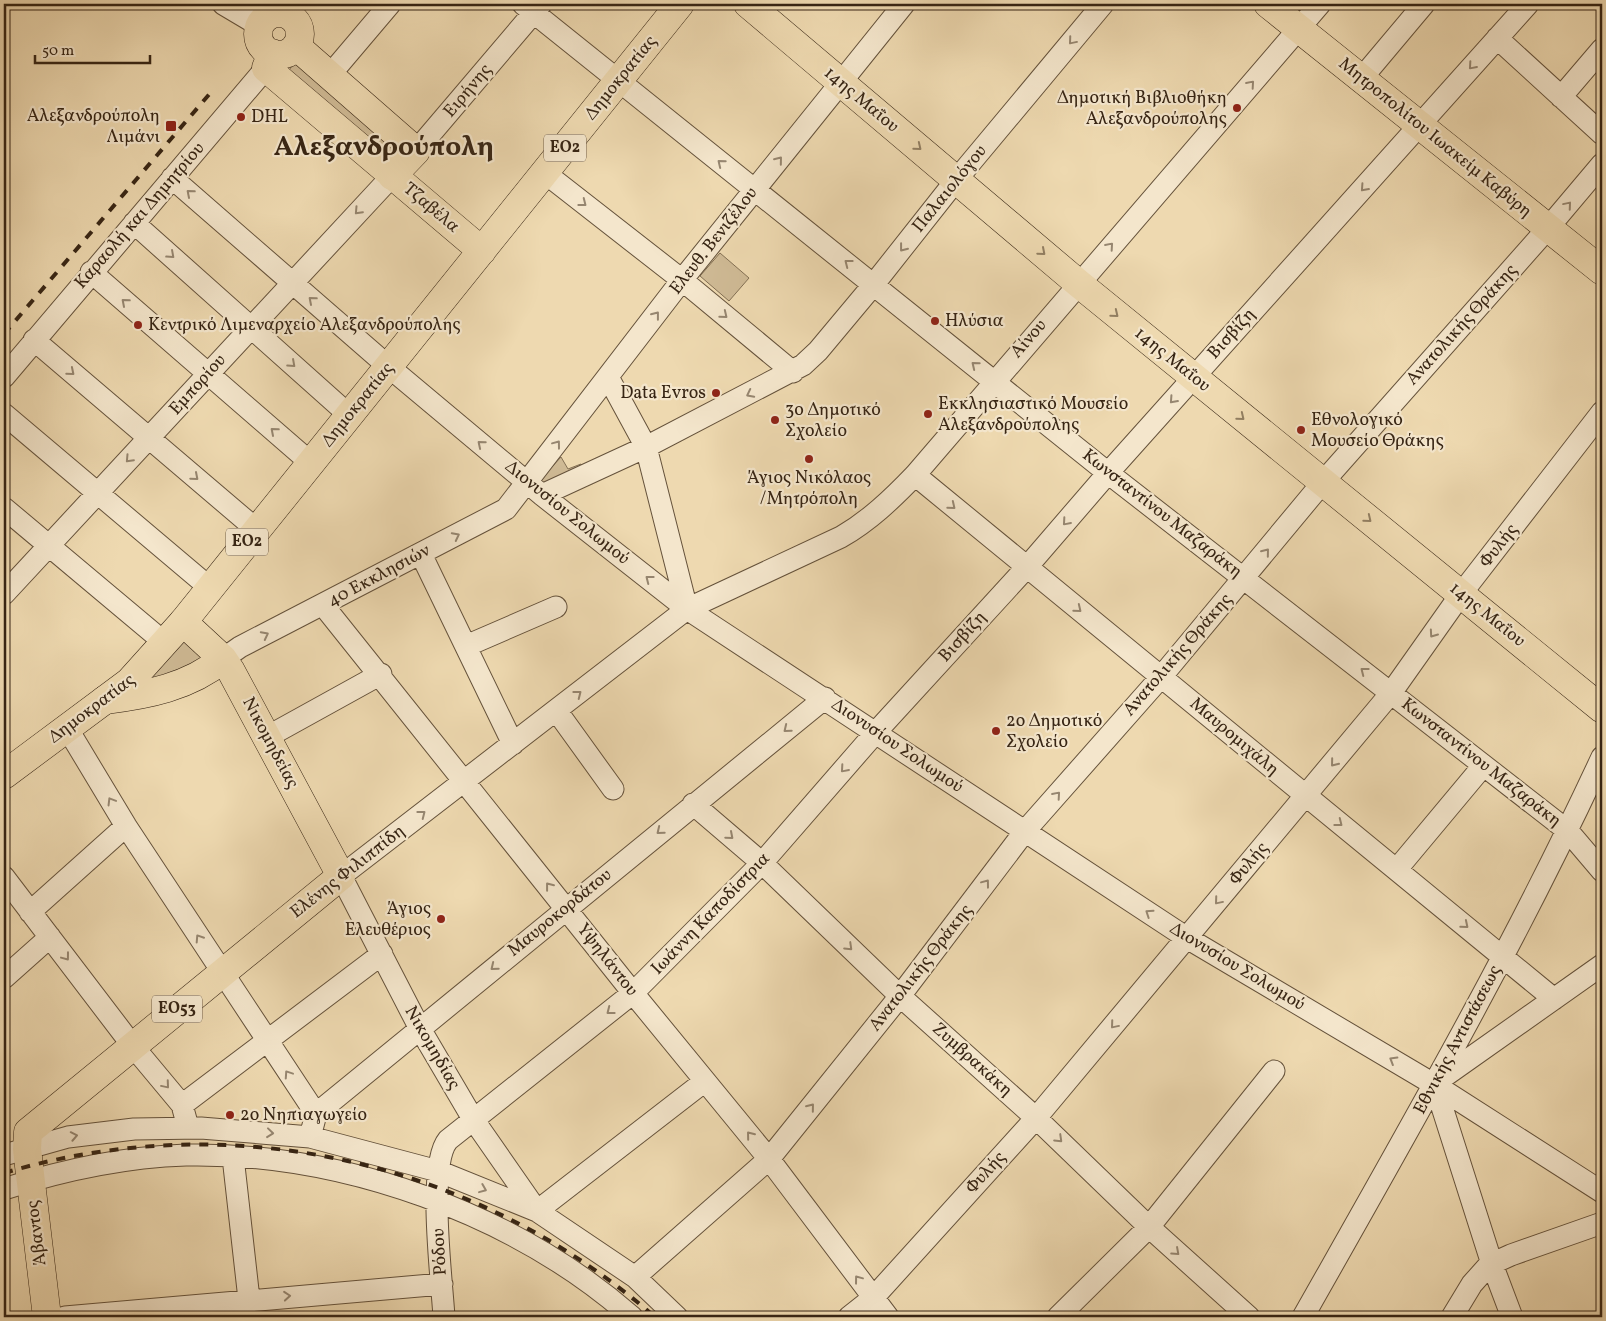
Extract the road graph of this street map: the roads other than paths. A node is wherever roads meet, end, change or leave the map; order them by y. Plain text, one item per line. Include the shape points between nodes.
1 (223, 4) edge
2 (390, 4) edge
3 (680, 4) edge
4 (748, 4) edge
5 (904, 4) edge
6 (1103, 4) edge
7 (1268, 4) edge
8 (1320, 4) edge
9 (1424, 4) edge
10 (1528, 4) edge
11 (532, 7) edge
12 (293, 11) edge
13 (264, 16) edge
14 (1299, 29) junction
15 (1497, 38) junction
16 (1602, 49) edge
17 (278, 56) junction
18 (330, 76) junction
19 (1361, 79) junction
20 (619, 81) junction
21 (840, 83) junction
22 (1561, 97) junction
23 (1420, 126) junction
24 (1602, 134) edge
25 (416, 151) junction
26 (1602, 164) edge
27 (545, 173) junction
28 (392, 176) junction
29 (172, 178) junction
30 (957, 179) junction
31 (754, 190) junction
32 (134, 223) junction
33 (1548, 228) junction
34 (482, 250) junction
35 (91, 272) junction
36 (1602, 272) edge
37 (682, 280) junction
38 (291, 282) junction
39 (1078, 283) junction
40 (874, 284) junction
41 (250, 327) junction
42 (34, 340) junction
43 (389, 367) junction
44 (793, 372) junction
45 (208, 373) junction
46 (608, 376) junction
47 (4, 377) edge
48 (1193, 378) junction
49 (994, 380) junction
50 (1602, 412) edge
51 (4, 414) edge
52 (349, 416) junction
53 (149, 438) junction
54 (646, 447) junction
55 (311, 463) junction
56 (1108, 473) junction
57 (915, 475) junction
58 (1323, 482) junction
59 (535, 489) junction
60 (98, 493) junction
61 (4, 508) edge
62 (257, 530) junction
63 (48, 547) junction
64 (421, 554) junction
65 (1027, 567) junction
66 (1245, 578) junction
67 (210, 588) junction
68 (4, 593) edge
69 (1461, 594) junction
70 (324, 605) junction
71 (556, 607) dead end
72 (687, 609) junction
73 (183, 622) junction
74 (165, 643) junction
75 (466, 646) junction
76 (223, 659) junction
77 (380, 674) junction
78 (1161, 677) junction
79 (1391, 693) junction
80 (825, 698) junction
81 (105, 700) junction
82 (1602, 708) edge
83 (556, 710) junction
84 (67, 728) junction
85 (876, 732) junction
86 (267, 737) junction
87 (513, 744) junction
88 (1602, 757) edge
89 (1483, 766) junction
90 (4, 775) edge
91 (465, 781) junction
92 (613, 789) dead end
93 (1306, 796) junction
94 (693, 804) junction
95 (126, 826) junction
96 (1025, 831) junction
97 (1568, 831) junction
98 (762, 863) junction
99 (1396, 869) junction
100 (1602, 871) edge
101 (341, 876) junction
102 (6, 885) edge
103 (566, 908) junction
104 (30, 912) junction
105 (50, 937) junction
106 (1187, 938) junction
107 (382, 954) junction
108 (1502, 956) junction
109 (1602, 965) edge
110 (221, 972) junction
111 (4, 978) edge
112 (633, 993) junction
113 (900, 996) junction
114 (1554, 999) junction
115 (419, 1028) junction
116 (267, 1041) junction
117 (132, 1045) junction
118 (1274, 1071) dead end
119 (705, 1081) junction
120 (1435, 1085) junction
121 (182, 1105) junction
122 (316, 1114) junction
123 (473, 1118) junction
124 (1036, 1118) junction
125 (188, 1127) junction
126 (310, 1137) junction
127 (15, 1152) edge
128 (234, 1157) junction
129 (769, 1159) junction
130 (31, 1180) junction
131 (438, 1186) junction
132 (4, 1189) edge
133 (1602, 1192) edge
134 (537, 1211) junction
135 (1602, 1223) edge
136 (1149, 1227) junction
137 (1492, 1264) junction
138 (635, 1277) junction
139 (442, 1284) junction
140 (873, 1298) junction
141 (250, 1308) edge
142 (626, 1314) edge
143 (47, 1317) edge
144 (65, 1317) edge
145 (444, 1317) edge
146 (677, 1317) edge
147 (849, 1317) edge
148 (888, 1317) edge
149 (1058, 1317) edge
150 (1249, 1317) edge
151 (1303, 1317) edge
152 (1452, 1317) edge
153 (1512, 1317) edge

1 - 13 street
2 - 18 street
3 - 20 main road, Δημοκρατίας / ΕΟ2
4 - 21 main road, 14ης Μαΐου
5 - 21 street, Ελευθ. Βενιζέλου
6 -> 30 street, Παλαιολόγου
7 - 14 main road, Μητροπολίτου Ιωακείμ Καβύρη
8 - 14 street, Αίνου
9 - 19 street
10 - 15 street, Βισβίζη
11 - 20 street, Κωνσταντίνου Μαζαράκη
11 - 25 street, Ειρήνης
12 - 13 main road via 287,15
12 - 17 main road via 300,35
13 - 17 main road via 259,39 266,50
14 - 19 main road, Μητροπολίτου Ιωακείμ Καβύρη
39 -> 14 street, Αίνου
15 - 22 street
15 -> 23 street, Βισβίζη
16 - 22 street
17 - 18 main road
17 - 28 main road, Τζαβέλα
17 - 29 street, Καραολή και Δημητρίου
18 - 25 main road
19 - 23 main road, Μητροπολίτου Ιωακείμ Καβύρη
20 - 27 main road, Δημοκρατίας / ΕΟ2
31 -> 20 street, Κωνσταντίνου Μαζαράκη
21 -> 30 main road, 14ης Μαΐου
31 -> 21 street, Ελευθ. Βενιζέλου
22 - 24 street
23 - 33 main road, Μητροπολίτου Ιωακείμ Καβύρη
23 -> 48 street, Βισβίζη
25 - 28 main road, Ειρήνης
33 -> 26 street, Ανατολικής Θράκης
27 - 34 main road, Δημοκρατίας / ΕΟ2
27 -> 37 street
28 - 34 main road, Τζαβέλα
28 -> 38 street, Εμπορίου
29 - 32 street, Καραολή και Δημητρίου
38 -> 29 street, Διονυσίου Σολωμού
30 -> 39 main road, 14ης Μαΐου
30 -> 40 street, Παλαιολόγου
31 - 37 street, Ελευθ. Βενιζέλου
40 -> 31 street, Κωνσταντίνου Μαζαράκη
32 - 35 street, Καραολή και Δημητρίου
32 -> 41 street
33 - 36 main road, Μητροπολίτου Ιωακείμ Καβύρη
33 - 58 street, Ανατολικής Θράκης
34 - 43 main road, Δημοκρατίας / ΕΟ2
35 - 42 street, Καραολή και Δημητρίου
45 -> 35 street
37 -> 44 street
46 -> 37 street, Ελευθ. Βενιζέλου
38 - 41 street, Εμπορίου
43 -> 38 street, Διονυσίου Σολωμού
39 -> 48 main road, 14ης Μαΐου
39 - 49 street, Αίνου
40 - 44 street, Παλαιολόγου via 818,351
49 -> 40 street, Κωνσταντίνου Μαζαράκη
41 - 45 street, Εμπορίου
41 -> 52 street
42 - 47 street, Καραολή και Δημητρίου
42 -> 53 street
43 - 52 main road, Δημοκρατίας / ΕΟ2
59 -> 43 street, Διονυσίου Σολωμού
44 -> 54 street, 40 Εκκλησιών
45 - 53 street, Εμπορίου
55 -> 45 street
46 - 54 street
59 -> 46 street, Ελευθ. Βενιζέλου
48 -> 56 street, Βισβίζη
48 -> 58 main road, 14ης Μαΐου
49 - 56 street, Κωνσταντίνου Μαζαράκη
49 - 57 street, Αίνου
50 - 69 street, Φυλής
51 - 60 street
52 - 55 main road, Δημοκρατίας / ΕΟ2
53 -> 60 street, Εμπορίου
53 -> 62 street
54 - 59 street, 40 Εκκλησιών
54 - 72 street
55 - 62 main road, Δημοκρατίας / ΕΟ2
56 -> 65 street, Βισβίζη
56 - 66 street, Κωνσταντίνου Μαζαράκη
57 -> 65 street, Μαυρομιχάλη
57 - 72 street, Αίνου via 856,528
66 -> 58 street, Ανατολικής Θράκης
58 -> 69 main road, 14ης Μαΐου
64 -> 59 street, 40 Εκκλησιών via 502,512
72 -> 59 street, Διονυσίου Σολωμού
60 - 63 street, Εμπορίου
60 - 67 street
61 - 63 street
62 - 67 main road, Δημοκρατίας / ΕΟ2
63 - 68 street, Εμπορίου
63 - 74 street
64 - 70 street, 40 Εκκλησιών
64 - 75 street
65 -> 78 street, Μαυρομιχάλη
65 - 85 street, Βισβίζη
66 - 78 street, Ανατολικής Θράκης
79 -> 66 street, Κωνσταντίνου Μαζαράκη
67 - 73 main road, Δημοκρατίας / ΕΟ2
69 -> 79 street, Φυλής
69 - 82 main road, 14ης Μαΐου
76 -> 70 street, 40 Εκκλησιών via 240,647
70 - 77 street, Υψηλάντου
71 - 75 street
72 - 80 street, Διονυσίου Σολωμού
83 -> 72 street, Ελένης Φιλιππίδη
73 - 74 main road, Δημοκρατίας / ΕΟ2
73 - 76 main road, Νικομηδείας
74 - 81 main road, Δημοκρατίας / ΕΟ2 via 139,673
75 - 87 street
76 - 81 main road via 196,676 157,692
76 - 86 main road, Νικομηδείας
77 - 86 street
77 - 91 street, Υψηλάντου
78 - 93 street, Μαυρομιχάλη
96 -> 78 street, Ανατολικής Θράκης
79 - 89 street, Κωνσταντίνου Μαζαράκη
79 -> 93 street, Φυλής
80 - 85 street, Διονυσίου Σολωμού
80 -> 94 street, Μαυροκορδάτου
81 - 84 main road, Δημοκρατίας / ΕΟ2
83 - 87 street, Ελένης Φιλιππίδη
83 - 92 street
84 - 90 main road, Δημοκρατίας / ΕΟ2
95 -> 84 street
85 - 96 street, Διονυσίου Σολωμού
85 -> 98 street, Ιωάννη Καποδίστρια
86 - 101 main road, Νικομηδείας
87 - 91 street, Ελένης Φιλιππίδη
88 - 97 street, Εθνικής Αντιστάσεως
89 - 97 street, Κωνσταντίνου Μαζαράκη
89 - 99 street
101 -> 91 street, Ελένης Φιλιππίδη
103 -> 91 street, Υψηλάντου
93 -> 99 street, Μαυρομιχάλη
93 -> 106 street, Φυλής
94 -> 98 street, Ζυμβρακάκη
94 -> 103 street, Μαυροκορδάτου
95 - 104 street
110 -> 95 street
106 -> 96 street, Διονυσίου Σολωμού
113 -> 96 street, Ανατολικής Θράκης
97 - 100 street, Κωνσταντίνου Μαζαράκη
97 - 108 street, Εθνικής Αντιστάσεως
98 - 112 street, Ιωάννη Καποδίστρια
98 -> 113 street, Ζυμβρακάκη
99 -> 108 street, Μαυρομιχάλη
101 - 107 street, Νικομηδίας
101 - 110 main road, Ελένης Φιλιππίδη / ΕΟ53
102 - 104 street
103 - 112 street, Υψηλάντου
103 -> 115 street, Μαυροκορδάτου
104 - 105 street
105 - 111 street
105 -> 117 street
120 -> 106 street, Διονυσίου Σολωμού
106 -> 124 street, Φυλής
107 - 115 street, Νικομηδίας
107 - 116 street
108 - 114 street, Μαυρομιχάλη
108 - 120 street, Εθνικής Αντιστάσεως
109 - 114 street
110 - 116 street
110 - 117 main road, Ελένης Φιλιππίδη / ΕΟ53
112 - 119 street, Υψηλάντου
112 -> 123 street, Ιωάννη Καποδίστρια
113 - 124 street, Ζυμβρακάκη
129 -> 113 street, Ανατολικής Θράκης
114 - 120 street
115 - 122 street, Μαυροκορδάτου
115 - 123 street, Νικομηδίας
116 - 121 street
122 -> 116 street
117 -> 121 street
117 - 127 main road, Ελένης Φιλιππίδη / ΕΟ53 via 34,1125
118 - 136 street
129 -> 119 street, Υψηλάντου
119 - 134 street
120 - 133 street, Διονυσίου Σολωμού
120 - 137 street
120 - 151 street, Εθνικής Αντιστάσεως
121 - 125 street
122 - 126 street
123 - 131 street, Ιωάννη Καποδίστρια via 442,1146
123 - 134 street, Νικομηδίας
124 -> 136 street, Ζυμβρακάκη
124 - 140 street, Φυλής
125 -> 126 street
127 -> 125 street via 94,1132
126 - 131 street
127 - 130 main road, Άβαντος / ΕΟ53
128 - 130 street via 137,1159
128 - 131 street via 325,1170 372,1181
128 - 141 street
129 - 138 street, Ανατολικής Θράκης
140 -> 129 street, Υψηλάντου
130 - 132 street
130 - 143 main road, Άβαντος / ΕΟ53
131 -> 134 street
131 - 139 street, Ρόδου
131 - 142 street via 519,1239 574,1270
134 - 138 street
135 - 137 street
136 - 149 street
136 -> 150 street, Ζυμβρακάκη
137 - 152 street via 1472,1284
137 - 153 street
138 - 146 street
141 -> 139 street
139 - 145 street, Ρόδου
140 - 147 street, Φυλής
140 - 148 street, Υψηλάντου
141 - 144 street

